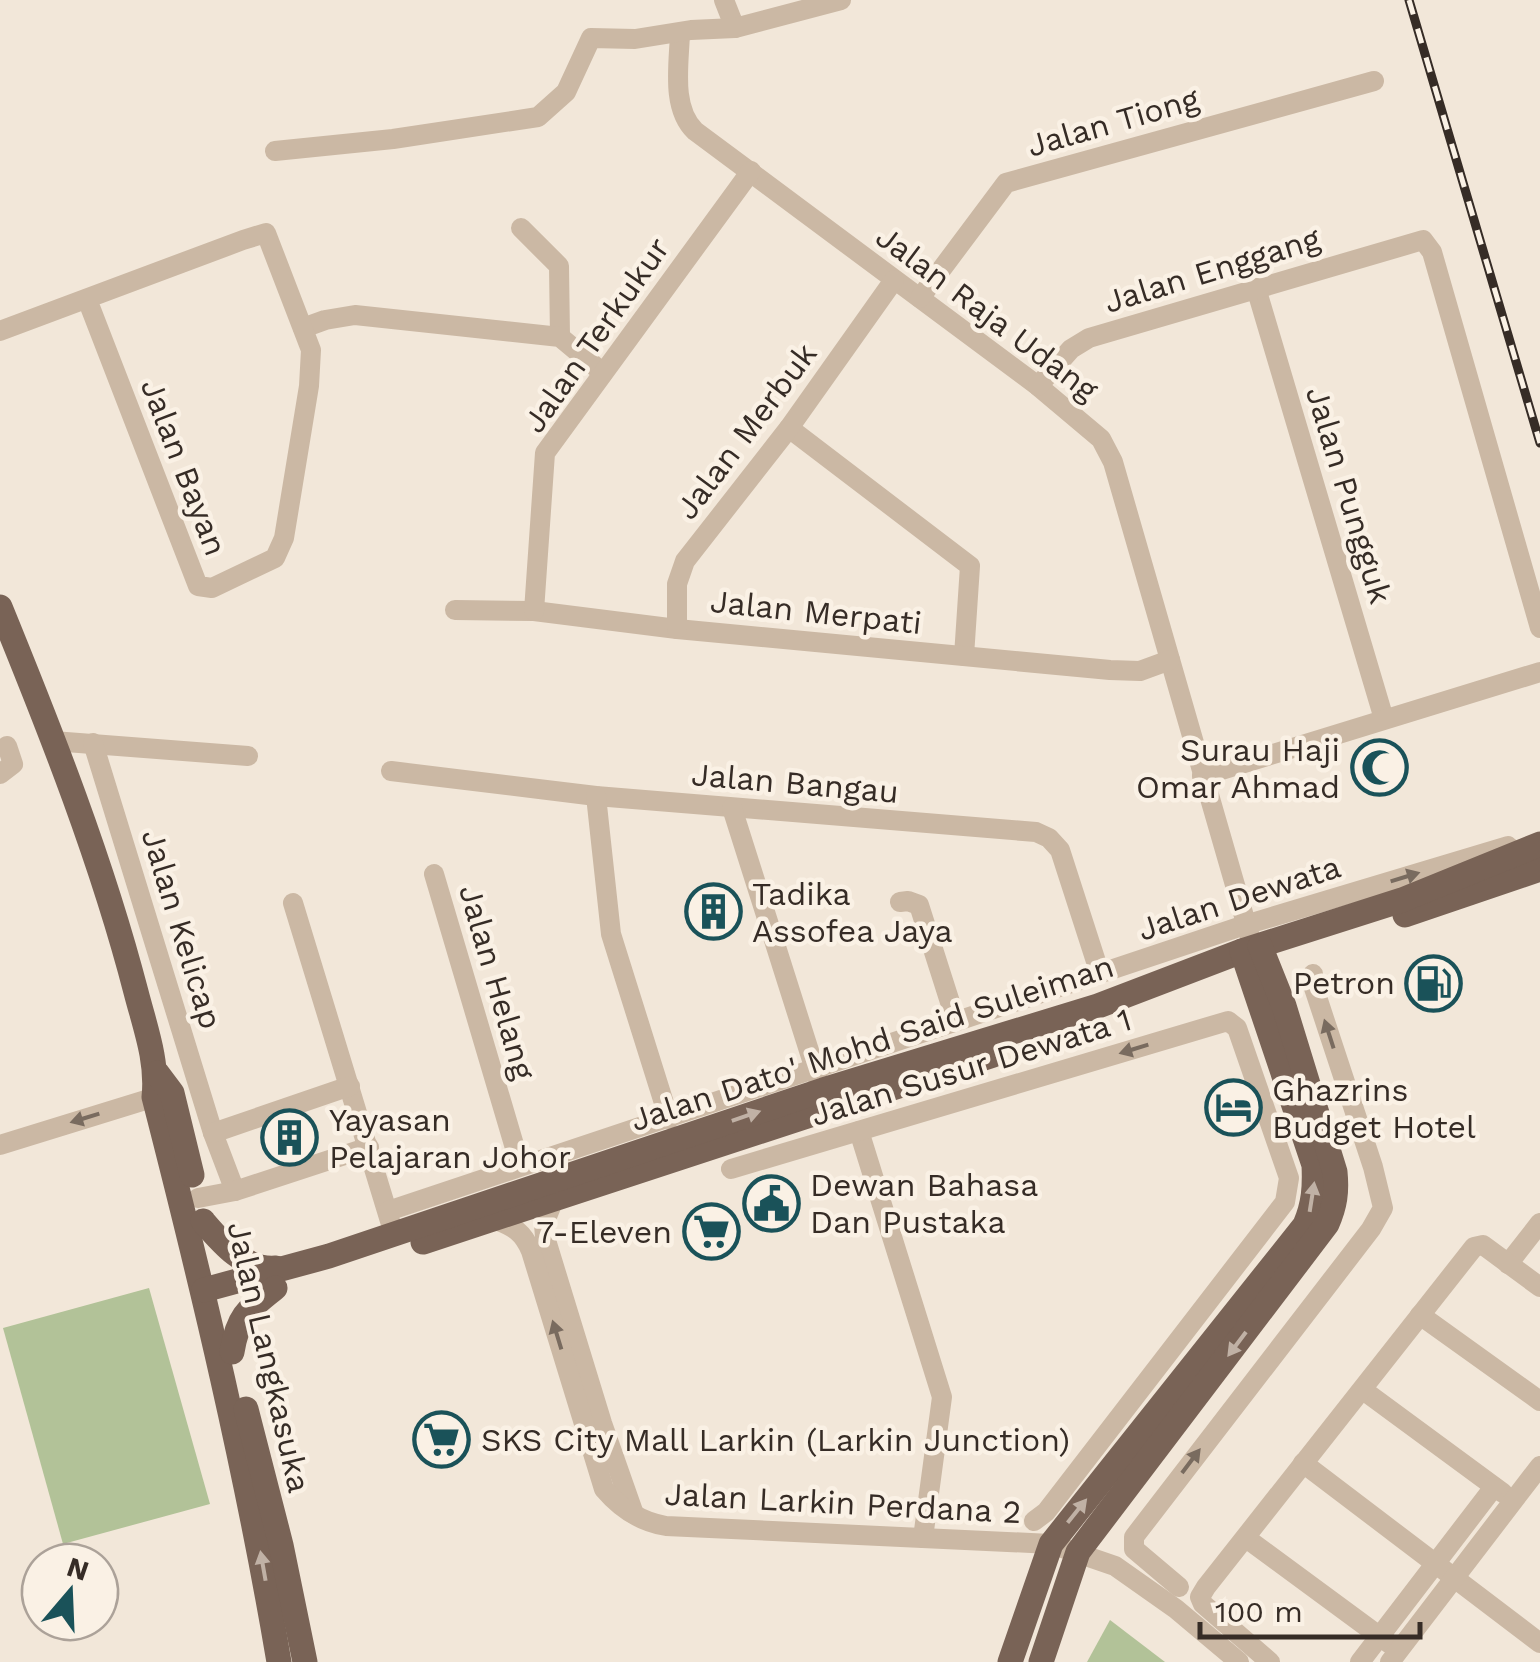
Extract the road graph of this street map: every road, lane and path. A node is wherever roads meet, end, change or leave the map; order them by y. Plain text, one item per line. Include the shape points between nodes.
1 (724, 0) edge
2 (841, 0) edge
3 (735, 28) junction
4 (680, 34) junction
5 (1374, 81) dead end
6 (276, 152) dead end
7 (751, 172) junction
8 (521, 228) dead end
9 (894, 280) junction
10 (1256, 288) junction
11 (87, 298) junction
12 (920, 298) junction
13 (303, 328) junction
14 (0, 331) edge
15 (560, 338) junction
16 (603, 373) junction
17 (1038, 386) junction
18 (789, 428) junction
19 (0, 606) edge
20 (455, 610) dead end
21 (534, 611) junction
22 (677, 628) junction
23 (1540, 628) edge
24 (964, 656) junction
25 (1170, 660) junction
26 (1540, 672) edge
27 (1384, 718) junction
28 (53, 740) junction
29 (93, 743) junction
30 (7, 746) dead end
31 (248, 756) dead end
32 (391, 771) dead end
33 (0, 774) edge
34 (1202, 776) junction
35 (596, 796) junction
36 (732, 808) junction
37 (1540, 840) edge
38 (1540, 869) edge
39 (434, 874) dead end
40 (900, 902) dead end
41 (292, 903) dead end
42 (1251, 948) junction
43 (1100, 974) junction
44 (1313, 974) dead end
45 (956, 1021) junction
46 (819, 1080) junction
47 (350, 1086) junction
48 (161, 1088) junction
49 (858, 1131) junction
50 (213, 1132) junction
51 (678, 1138) junction
52 (0, 1145) edge
53 (369, 1147) junction
54 (1366, 1148) junction
55 (1322, 1158) junction
56 (520, 1165) junction
57 (1286, 1168) junction
58 (731, 1169) dead end
59 (235, 1191) junction
60 (554, 1200) junction
61 (200, 1210) junction
62 (496, 1220) junction
63 (1540, 1222) edge
64 (390, 1223) junction
65 (1508, 1264) junction
66 (282, 1278) junction
67 (1540, 1287) edge
68 (212, 1294) junction
69 (1420, 1315) junction
70 (232, 1352) junction
71 (1150, 1374) junction
72 (1362, 1390) junction
73 (1184, 1396) junction
74 (1540, 1401) edge
75 (1221, 1420) junction
76 (1303, 1464) junction
77 (1540, 1466) edge
78 (1494, 1487) junction
79 (1512, 1500) junction
80 (634, 1514) junction
81 (1034, 1521) dead end
82 (923, 1538) junction
83 (1246, 1538) junction
84 (1051, 1544) junction
85 (1078, 1552) junction
86 (1435, 1562) junction
87 (1455, 1577) junction
88 (1180, 1586) dead end
89 (1380, 1637) junction
90 (1540, 1643) edge
91 (1395, 1656) edge
92 (279, 1662) edge
93 (305, 1662) edge
94 (1010, 1662) edge
95 (1041, 1662) edge
96 (1239, 1662) edge
97 (1270, 1662) edge
98 (1360, 1662) edge

1 - 3 street
2 - 3 street
3 - 4 street
4 - 6 street via 591,38 566,92 538,117
4 - 7 street, Jalan Raja Udang via 679,89 687,123
5 - 12 street, Jalan Tiong via 1006,183
7 - 9 street, Jalan Raja Udang
7 - 16 street, Jalan Terkukur
8 - 15 street via 559,266
9 - 12 street, Jalan Raja Udang
9 - 18 street, Jalan Merbuk
10 - 17 street, Jalan Enggang via 1089,338
10 - 23 street, Jalan Enggang via 1419,239 1428,243
10 - 27 street, Jalan Pungguk
11 - 13 street via 266,233
11 - 13 street, Jalan Bayan via 198,586 212,588 281,551 309,386 311,350
11 - 14 street
12 - 17 street, Jalan Raja Udang
13 - 15 street via 355,315
15 - 16 street
16 - 21 street, Jalan Terkukur via 545,453
17 - 25 street, Jalan Raja Udang via 1101,439 1114,462
18 - 22 street, Jalan Merbuk via 685,560
18 - 24 street via 970,566
19 - 28 main road, Jalan Langkasuka
20 - 21 street, Jalan Merpati
21 - 22 street, Jalan Merpati
22 - 24 street, Jalan Merpati
24 - 25 street, Jalan Merpati via 1140,671
25 - 34 street, Jalan Raja Udang
26 - 27 street
27 - 34 street
28 - 29 street
28 - 48 main road, Jalan Langkasuka via 125,950
29 - 31 street
29 - 50 street, Jalan Kelicap
30 - 33 street via 14,762
32 - 35 street, Jalan Bangau
34 - 42 street, Jalan Raja Udang
35 - 36 street, Jalan Bangau
35 - 51 street via 612,934
36 - 43 street, Jalan Bangau via 1036,832 1060,850
36 - 46 street
42 -> 37 main road, Jalan Dato' Mohd Said Suleiman via 1402,900
38 - 42 main road, Jalan Dato' Mohd Said Suleiman
39 - 56 street, Jalan Helang
40 - 45 street via 919,904
41 - 47 street
42 - 43 street, Jalan Dewata
42 - 46 main road, Jalan Dato' Mohd Said Suleiman via 1098,1006
42 - 51 main road, Jalan Dato' Mohd Said Suleiman
42 - 55 main road via 1284,1006
43 - 45 street, Jalan Dewata
54 -> 44 street
45 - 46 street, Jalan Dewata
46 - 51 main road, Jalan Dato' Mohd Said Suleiman
47 - 50 street
47 - 53 street
48 -> 52 street
48 - 61 main road, Jalan Langkasuka
48 - 68 main road, Jalan Langkasuka
57 -> 49 street, Jalan Susur Dewata 1 via 1237,1028 1228,1022
49 - 58 street, Jalan Susur Dewata 1
49 - 82 street via 942,1397
50 - 59 street, Jalan Kelicap
51 - 56 street
51 - 60 main road, Jalan Dato' Mohd Said Suleiman
51 - 64 main road, Jalan Dato' Mohd Said Suleiman
53 - 59 street
53 - 64 street
54 - 55 street
54 - 75 street via 1383,1199 1377,1221
55 - 57 street
55 - 73 main road via 1336,1196 1327,1224
56 - 64 street
57 - 71 street via 1285,1202
59 - 61 street
60 - 62 main road, Jalan Dato' Mohd Said Suleiman
60 - 80 street, Jalan Larkin Perdana 2 via 545,1238
61 - 66 main road via 222,1243
61 - 68 main road, Jalan Langkasuka
62 - 66 main road, Jalan Dato' Mohd Said Suleiman
80 -> 62 street, Jalan Larkin Perdana 2 via 604,1489 524,1235
63 - 65 street
64 - 66 main road, Jalan Dato' Mohd Said Suleiman
65 - 67 street
65 - 69 street via 1478,1244
66 - 68 main road, Jalan Dato' Mohd Said Suleiman
66 - 70 main road via 242,1316
68 - 70 main road, Jalan Langkasuka
92 -> 68 main road, Jalan Langkasuka
69 - 72 street
69 - 74 street
70 - 93 main road, Jalan Langkasuka
71 - 73 street
71 - 81 street
72 - 76 street
72 - 78 street
73 - 75 street
84 -> 73 main road
73 - 85 main road
88 -> 75 street via 1132,1543
76 - 83 street
76 - 86 street
77 - 79 street
78 - 79 street
78 - 86 street
79 - 87 street
80 - 82 street, Jalan Larkin Perdana 2 via 666,1526
82 - 84 street, Jalan Larkin Perdana 2
83 - 89 street
83 - 97 street via 1200,1597
84 - 85 street, Jalan Larkin Perdana 2
84 - 94 main road
85 - 95 main road
85 - 96 street, Jalan Larkin Perdana 2 via 1115,1566
86 - 87 street
86 - 89 street
87 - 90 street
87 - 91 street
89 - 91 street
89 - 98 street

